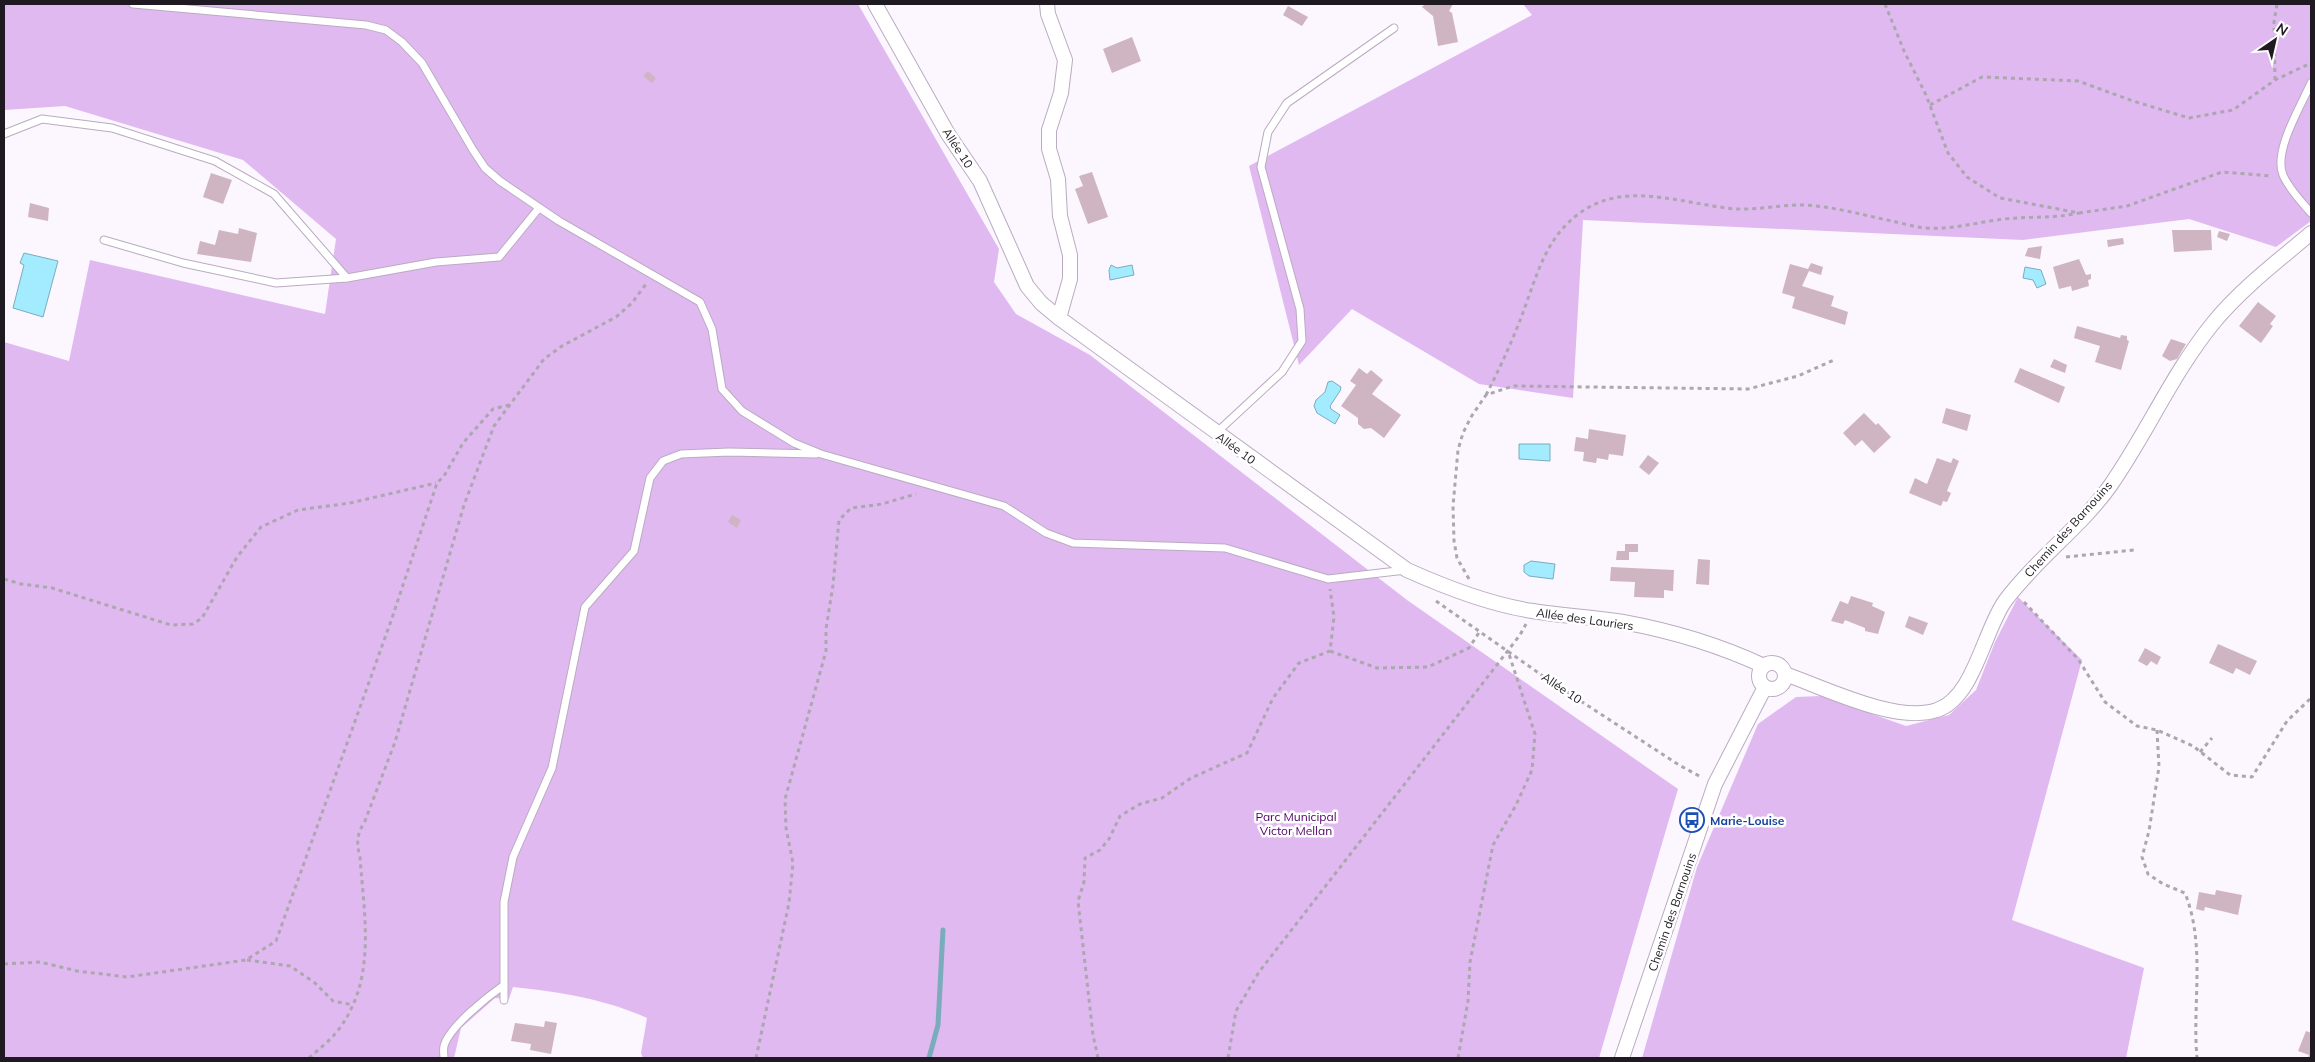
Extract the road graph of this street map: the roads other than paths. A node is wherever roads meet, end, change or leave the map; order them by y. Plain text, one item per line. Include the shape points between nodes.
1 (133, 4) edge
2 (875, 4) edge
3 (1047, 4) edge
4 (1394, 28) dead end
5 (2311, 83) edge
6 (4, 134) edge
7 (539, 208) junction
8 (2311, 212) edge
9 (2311, 233) edge
10 (104, 240) dead end
11 (347, 278) junction
12 (1059, 318) junction
13 (1216, 433) junction
14 (821, 454) junction
15 (1407, 570) junction
16 (1764, 666) junction
17 (1785, 674) junction
18 (1766, 687) junction
19 (504, 985) junction
20 (504, 1000) dead end
21 (444, 1058) edge
22 (1622, 1058) edge

1 - 7 lane via 366,25 386,30 422,63 486,168 500,182
2 - 12 street, Allée 10 via 948,134 980,181 1027,286
3 - 12 street via 1065,60 1061,93 1049,130 1049,150 1058,179 1060,216 1070,254 1070,279
4 - 13 lane via 1287,103 1268,132 1260,167 1300,309 1302,341 1282,372
5 - 8 lane via 2282,150 2280,165 2289,186
6 - 11 lane via 42,119 112,128 215,161 274,194
7 - 11 lane via 499,257 436,262
7 - 14 lane via 700,302 712,330 722,389 742,411 794,443
9 - 17 street, Chemin des Barnouins via 2236,298 2214,322 2109,487 2013,590 1996,615 1964,686 1949,705 1909,715
10 - 11 lane via 183,263 276,282
12 - 13 street, Allée 10
13 - 15 street, Allée 10
14 - 15 lane via 1004,506 1046,533 1073,542 1225,548 1328,579
14 - 19 lane via 681,454 663,461 650,478 634,550 585,607 552,768 513,857 504,902
15 - 16 street, Allée des Lauriers via 1435,583 1531,611 1623,622 1684,636 1728,649
16 - 17 street, Chemin des Barnouins via 1777,664
16 - 18 street via 1759,677
17 - 18 street via 1781,686 1774,689
18 - 22 street, Chemin des Barnouins via 1715,784
19 - 20 lane
19 - 21 lane via 480,1002 450,1035 444,1047

